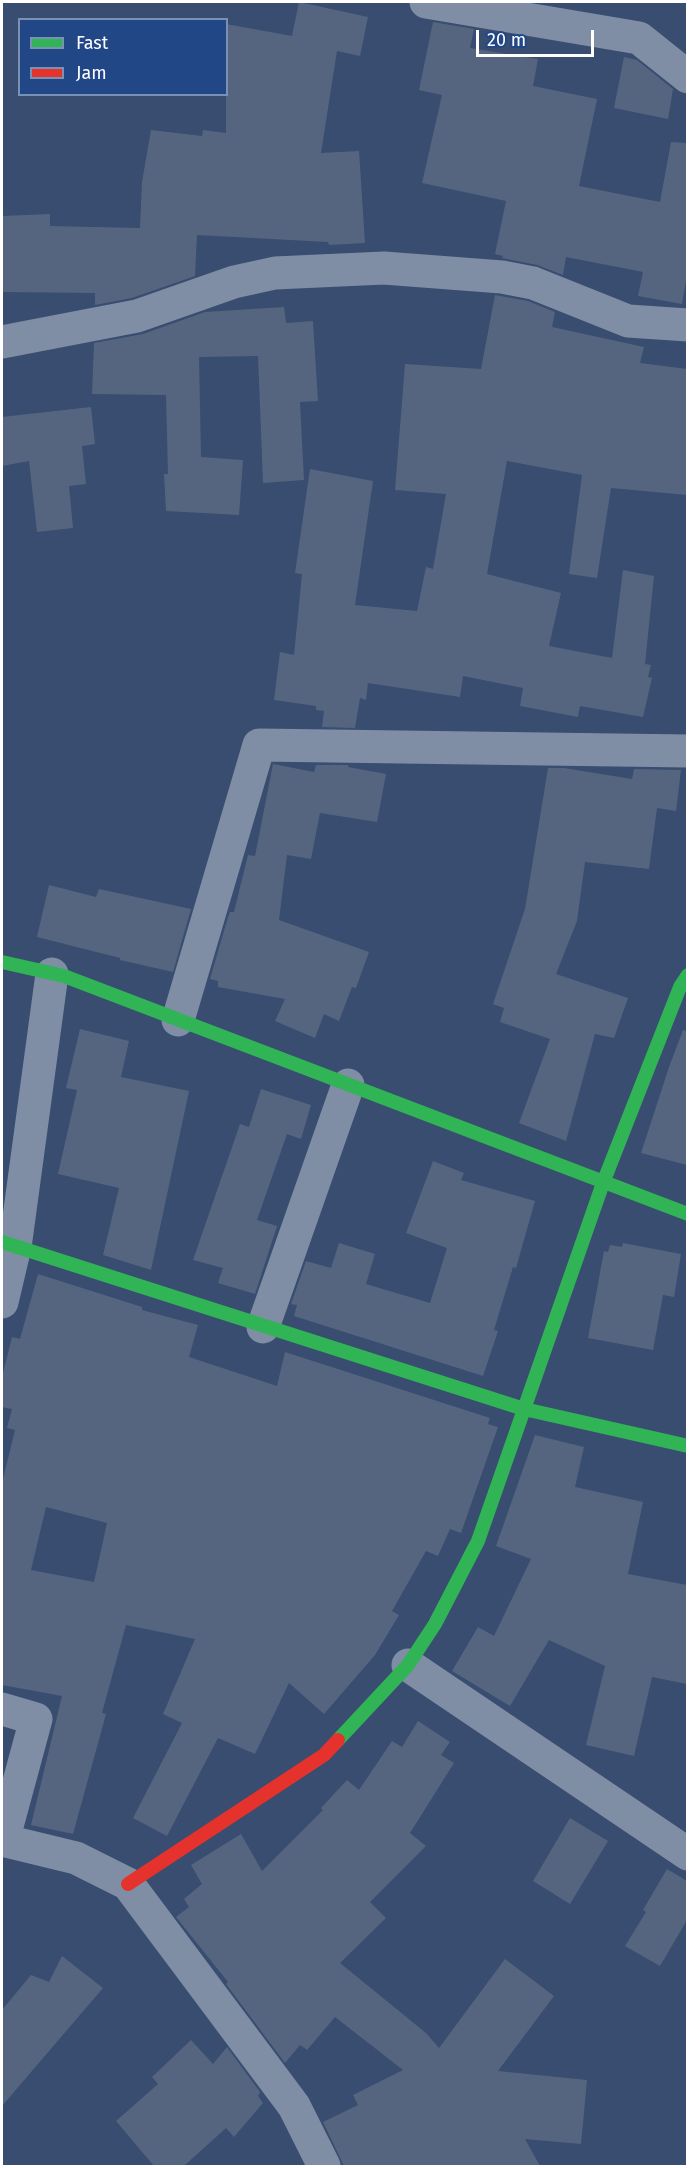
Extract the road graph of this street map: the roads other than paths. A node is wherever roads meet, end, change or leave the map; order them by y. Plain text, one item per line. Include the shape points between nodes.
1 (426, 2) edge
2 (687, 77) edge
3 (687, 325) edge
4 (2, 342) edge
5 (687, 751) edge
6 (2, 962) edge
7 (52, 974) junction
8 (687, 975) edge
9 (178, 1020) junction
10 (348, 1085) junction
11 (603, 1183) junction
12 (687, 1214) edge
13 (8, 1245) edge
14 (2, 1302) edge
15 (263, 1327) junction
16 (524, 1408) junction
17 (687, 1446) edge
18 (408, 1665) junction
19 (2, 1709) edge
20 (2, 1840) edge
21 (687, 1854) edge
22 (128, 1884) junction
23 (324, 2166) edge

1 - 2 street via 639,38
3 - 4 street via 628,321 533,283 502,277 384,268 275,273 234,282 137,316
5 - 9 street via 260,745
6 - 7 street
7 - 9 street
7 - 13 street
8 - 11 street
9 - 10 street
10 - 11 street
10 - 15 street
11 - 12 street
11 - 16 street
13 - 14 street
13 - 15 street
15 - 16 street
16 - 17 street
16 - 18 street via 478,1541 435,1624
18 - 21 street
18 - 22 street via 324,1755
19 - 20 street via 36,1719
20 - 22 street via 76,1858
22 - 23 street via 294,2106

